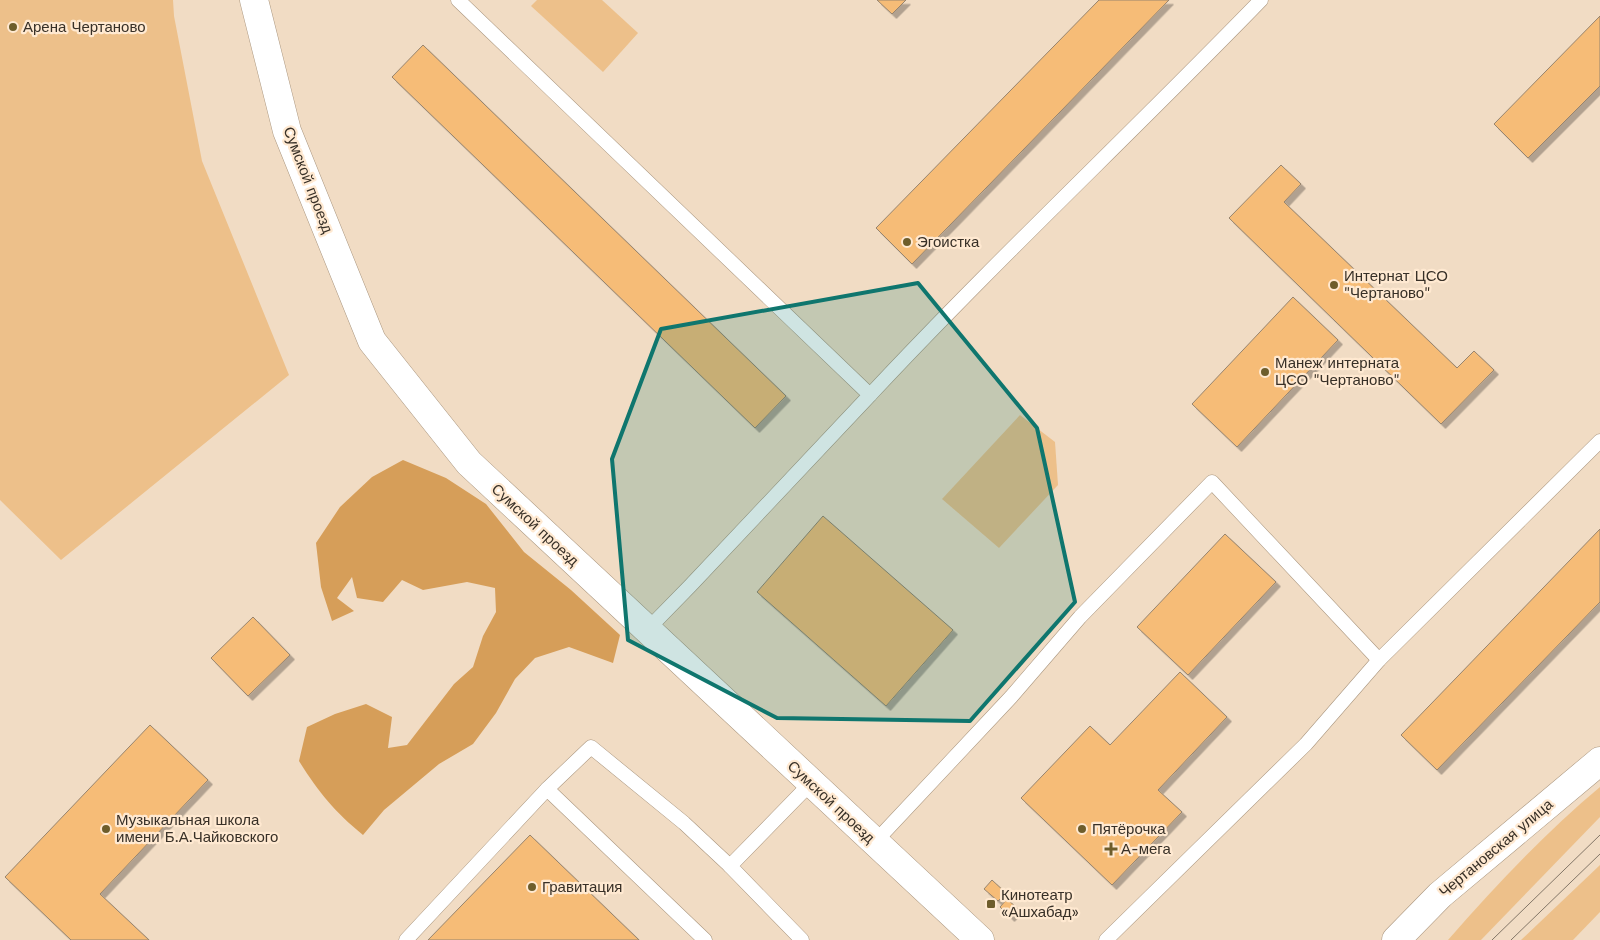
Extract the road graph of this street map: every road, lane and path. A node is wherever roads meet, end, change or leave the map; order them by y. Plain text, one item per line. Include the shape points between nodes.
1 (254, 0) edge
2 (458, 0) edge
3 (1261, 0) edge
4 (870, 395) junction
5 (1600, 442) edge
6 (647, 630) junction
7 (1379, 660) junction
8 (1600, 761) edge
9 (812, 784) junction
10 (547, 789) junction
11 (875, 842) junction
12 (730, 866) junction
13 (406, 940) edge
14 (705, 940) edge
15 (802, 940) edge
16 (980, 940) edge
17 (1106, 940) edge
18 (1396, 940) edge

1 - 6 street, Сумской проезд via 287,131 372,341 468,463
2 - 4 lane
3 - 4 lane
4 - 6 lane
5 - 7 lane
6 - 9 street, Сумской проезд
7 - 11 lane via 1212,482 1080,617 1011,697
7 - 17 lane via 1306,744
8 - 18 street, Чертановская улица via 1440,895
9 - 11 street, Сумской проезд
9 - 12 lane
10 - 12 lane via 591,747 684,823
10 - 13 lane
10 - 14 lane
11 - 16 street, Сумской проезд
12 - 15 lane

